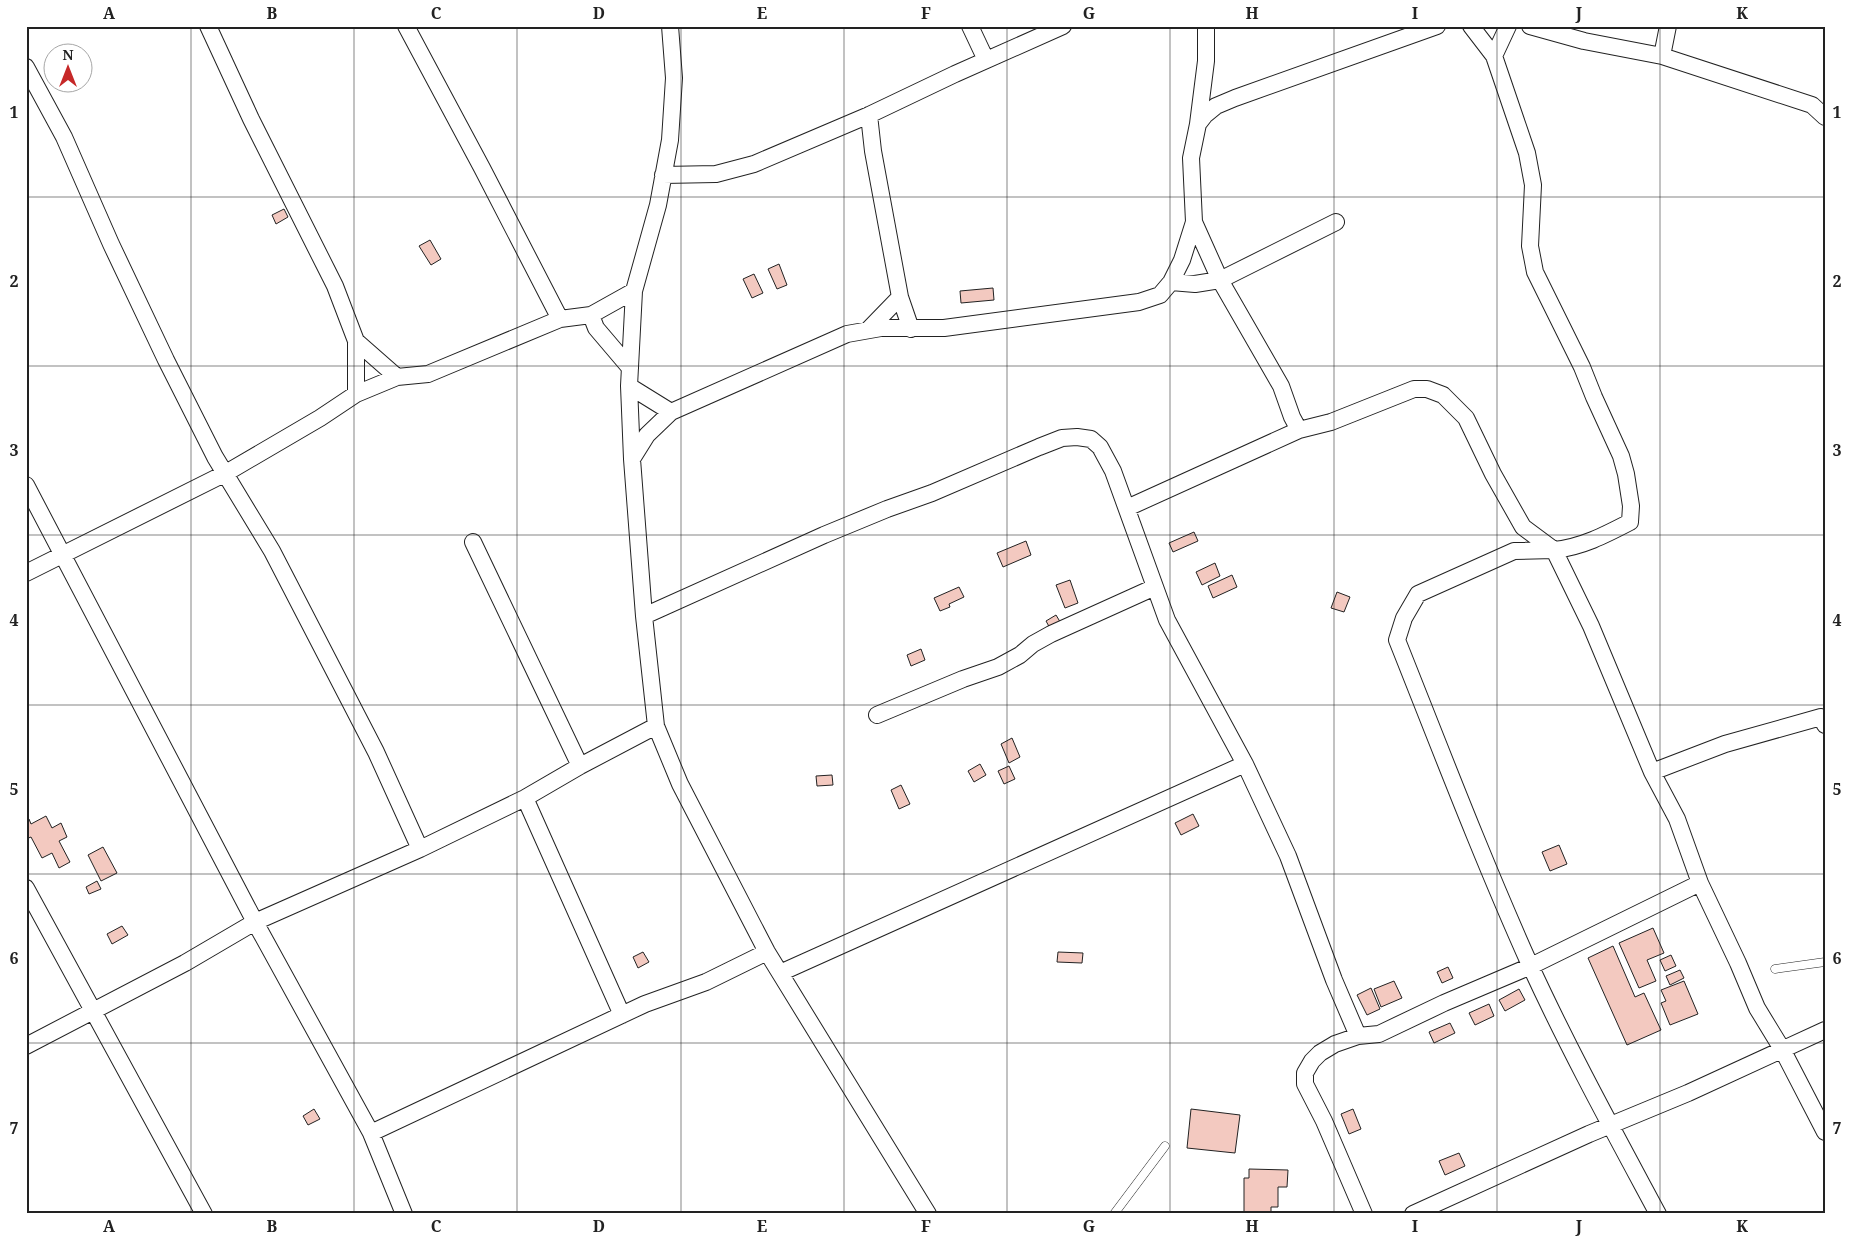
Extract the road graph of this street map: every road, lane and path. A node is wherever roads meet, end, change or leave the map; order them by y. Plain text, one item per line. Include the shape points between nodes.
1 (208, 26) edge
2 (406, 26) edge
3 (670, 26) edge
4 (970, 26) edge
5 (1062, 26) edge
6 (1206, 26) edge
7 (1437, 26) edge
8 (1471, 26) edge
9 (1508, 26) edge
10 (1530, 26) edge
11 (1668, 26) edge
12 (1494, 56) junction
13 (1662, 56) junction
14 (986, 60) junction
15 (26, 66) edge
16 (870, 115) junction
17 (1825, 117) edge
18 (1198, 124) junction
19 (663, 176) junction
20 (1194, 222) junction
21 (1336, 222) dead end
22 (1220, 280) junction
23 (1172, 282) junction
24 (634, 292) junction
25 (900, 297) junction
26 (591, 315) junction
27 (560, 319) junction
28 (911, 329) junction
29 (868, 330) junction
30 (356, 341) junction
31 (630, 368) junction
32 (397, 377) junction
33 (629, 386) junction
34 (356, 394) junction
35 (671, 412) junction
36 (1299, 430) junction
37 (632, 459) junction
38 (226, 473) junction
39 (26, 485) edge
40 (1127, 508) junction
41 (473, 542) dead end
42 (1554, 550) junction
43 (63, 553) junction
44 (26, 573) edge
45 (1155, 587) junction
46 (644, 616) junction
47 (877, 715) dead end
48 (1823, 719) edge
49 (656, 726) junction
50 (1245, 764) junction
51 (580, 766) junction
52 (1652, 772) junction
53 (525, 798) junction
54 (420, 849) junction
55 (1700, 883) junction
56 (26, 888) edge
57 (255, 922) junction
58 (767, 952) junction
59 (1825, 962) edge
60 (1531, 966) junction
61 (1775, 968) dead end
62 (780, 973) junction
63 (94, 1010) junction
64 (622, 1015) junction
65 (1825, 1030) edge
66 (1358, 1036) junction
67 (26, 1046) edge
68 (1782, 1049) junction
69 (1610, 1125) junction
70 (1825, 1132) edge
71 (371, 1133) junction
72 (1165, 1146) dead end
73 (1440, 1208) edge
74 (204, 1214) edge
75 (404, 1214) edge
76 (928, 1214) edge
77 (1114, 1214) edge
78 (1364, 1214) edge
79 (1413, 1214) edge
80 (1658, 1214) edge

1 - 30 street via 335,286
2 - 27 street
3 - 19 street via 674,78 670,140
4 - 14 street
5 - 14 street
6 - 18 street via 1206,61
7 - 18 street via 1235,98 1216,106
8 - 12 street
9 - 12 street
10 - 13 street via 1584,41
11 - 13 street
12 - 42 street via 1532,177 1530,246 1535,272 1621,456 1631,506 1630,522 1588,543
13 - 17 street via 1812,105
14 - 16 street
15 - 38 street via 64,137 166,360
16 - 19 street via 754,164 716,174
16 - 25 street via 873,151
18 - 20 street via 1191,158
19 - 24 street
20 - 22 street
20 - 23 street
21 - 22 street
22 - 23 street via 1195,284
22 - 36 street via 1281,386
23 - 28 street via 1160,295 1139,302 944,328
24 - 26 street
24 - 31 street
25 - 28 street
25 - 29 street
26 - 27 street
26 - 31 street via 596,328
27 - 32 street via 428,374
28 - 29 street
29 - 35 street via 847,334
30 - 32 street
30 - 34 street
31 - 33 street
32 - 34 street
33 - 35 street
33 - 37 street
34 - 38 street
35 - 37 street via 647,435
36 - 40 street
36 - 42 street via 1331,422 1414,389 1428,389 1443,395 1466,418 1523,527
37 - 46 street
38 - 43 street
38 - 54 street via 272,551 376,752
39 - 43 street
40 - 45 street
40 - 46 street via 1100,447 1091,439 1062,438 932,493 887,508
41 - 51 street
42 - 52 street via 1591,626
42 - 60 street via 1514,551 1418,594 1404,618 1397,640 1484,860
43 - 44 street
43 - 57 street
45 - 47 street via 1051,634 998,667
45 - 50 street via 1168,620
46 - 49 street
48 - 52 street via 1726,744
49 - 51 street
49 - 58 street via 680,784
50 - 62 street
50 - 66 street via 1288,856
51 - 53 street
52 - 55 street via 1677,819
53 - 54 street
53 - 64 street
54 - 57 street
55 - 60 street
55 - 68 street via 1757,1008
56 - 63 street
57 - 63 street via 186,963
57 - 71 street
58 - 62 street
58 - 64 street via 706,982
59 - 61 lane
60 - 66 street via 1379,1034
60 - 69 street
62 - 76 street
63 - 67 street
63 - 74 street
64 - 71 street
65 - 68 street
66 - 78 street via 1320,1052 1305,1073 1306,1084
68 - 69 street
68 - 70 street
69 - 73 street
69 - 80 street
71 - 75 street
72 - 77 lane
73 - 79 street

